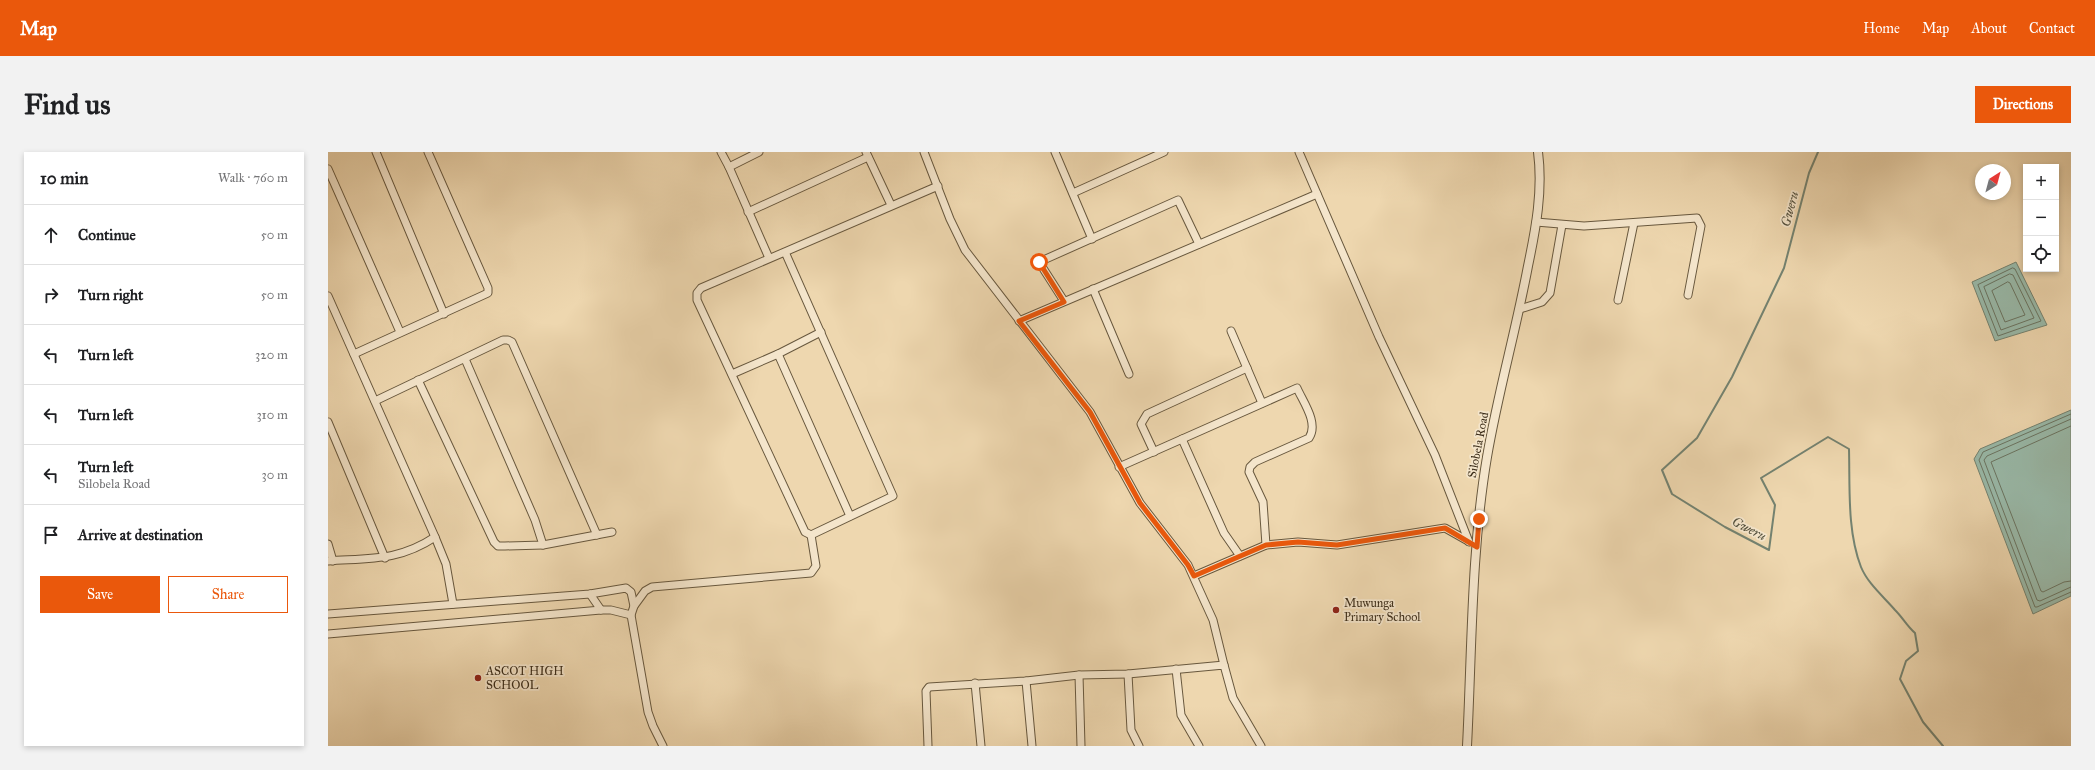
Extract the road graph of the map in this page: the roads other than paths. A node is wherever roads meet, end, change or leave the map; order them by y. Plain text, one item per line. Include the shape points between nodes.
1 (376, 152) edge
2 (428, 152) edge
3 (721, 152) edge
4 (759, 152) edge
5 (924, 152) edge
6 (1055, 152) edge
7 (1164, 152) edge
8 (1299, 152) edge
9 (1538, 152) edge
10 (867, 154) edge
11 (728, 167) junction
12 (328, 169) edge
13 (938, 186) junction
14 (1073, 193) junction
15 (1317, 194) junction
16 (891, 205) junction
17 (748, 212) junction
18 (1536, 222) junction
19 (1634, 223) junction
20 (1562, 225) junction
21 (1092, 238) junction
22 (1199, 244) junction
23 (785, 252) junction
24 (769, 258) junction
25 (1093, 289) junction
26 (1688, 295) dead end
27 (328, 296) edge
28 (1618, 300) dead end
29 (1064, 302) junction
30 (1520, 309) junction
31 (444, 314) junction
32 (1019, 321) junction
33 (1232, 331) dead end
34 (400, 332) junction
35 (821, 332) junction
36 (354, 354) junction
37 (778, 354) junction
38 (465, 359) junction
39 (1247, 368) junction
40 (732, 374) junction
41 (1129, 374) dead end
42 (418, 380) junction
43 (375, 401) junction
44 (1262, 403) junction
45 (328, 422) edge
46 (331, 435) edge
47 (1182, 439) junction
48 (1154, 452) junction
49 (1119, 467) junction
50 (850, 516) junction
51 (612, 532) dead end
52 (597, 535) junction
53 (435, 536) junction
54 (811, 536) junction
55 (1469, 542) junction
56 (328, 544) edge
57 (542, 545) junction
58 (1266, 545) junction
59 (1477, 547) junction
60 (1240, 556) junction
61 (385, 558) junction
62 (330, 561) edge
63 (1194, 576) junction
64 (590, 594) junction
65 (453, 604) junction
66 (634, 606) junction
67 (601, 610) junction
68 (328, 614) edge
69 (632, 615) junction
70 (328, 634) edge
71 (1224, 665) junction
72 (1176, 669) junction
73 (1128, 674) junction
74 (1079, 675) junction
75 (1026, 681) junction
76 (975, 683) junction
77 (663, 746) edge
78 (928, 746) edge
79 (981, 746) edge
80 (1032, 746) edge
81 (1081, 746) edge
82 (1139, 746) edge
83 (1199, 746) edge
84 (1261, 746) edge
85 (1467, 746) edge

1 - 31 street
2 - 31 street via 488,288 486,295
3 - 11 street
4 - 11 street
5 - 13 street
6 - 14 street
7 - 14 street
8 - 15 street
9 - 18 street, Silobela Road via 1540,185
10 - 16 street
10 - 17 street
11 - 17 street
12 - 34 street
13 - 16 street
13 - 32 street via 965,250
14 - 21 street
15 - 22 street
15 - 55 street via 1379,337 1435,455
16 - 23 street
17 - 24 street
18 - 20 street
18 - 30 street, Silobela Road
19 - 20 street
19 - 26 street via 1694,218 1700,220
19 - 28 street
20 - 30 street via 1550,293 1542,302
21 - 22 street via 1178,200
21 - 29 street via 1039,262
22 - 25 street
23 - 24 street
23 - 35 street
24 - 40 street via 701,288 697,293 697,300
25 - 29 street
25 - 41 street
27 - 36 street
29 - 32 street
30 - 59 street, Silobela Road via 1487,456
31 - 34 street
32 - 49 street via 1090,412
33 - 39 street
34 - 36 street
35 - 37 street
35 - 50 street via 893,496
36 - 43 street
37 - 40 street
37 - 50 street
38 - 42 street
38 - 52 street via 503,340 512,342
38 - 57 street via 536,520
39 - 44 street
39 - 48 street via 1147,414 1141,424
40 - 54 street via 805,532
42 - 43 street
42 - 57 street via 494,542 498,546
43 - 53 street
44 - 47 street
44 - 58 street via 1297,388 1313,424 1310,438 1255,462 1250,467 1249,472 1263,502
45 - 46 street
46 - 61 street
47 - 48 street
47 - 60 street via 1224,533
48 - 49 street
49 - 63 street via 1140,503
50 - 54 street
51 - 52 street
52 - 57 street
53 - 61 street via 413,550
53 - 65 street via 446,564
54 - 66 street via 816,566 812,573 652,587 645,591
55 - 58 street via 1445,528 1337,545 1298,542
55 - 59 street
56 - 62 street
58 - 60 street
59 - 85 street, Silobela Road
60 - 63 street
61 - 62 street
63 - 71 street via 1213,620
64 - 65 street
64 - 66 street via 626,588 631,592
64 - 67 street
65 - 68 street
66 - 69 street
67 - 69 street
67 - 70 street
69 - 77 street via 648,712
71 - 72 street
71 - 84 street via 1233,698
72 - 73 street
72 - 83 street via 1181,715
73 - 74 street
73 - 82 street via 1131,730
74 - 75 street
74 - 81 street
75 - 76 street
75 - 80 street
76 - 78 street via 930,687 926,690
76 - 79 street

